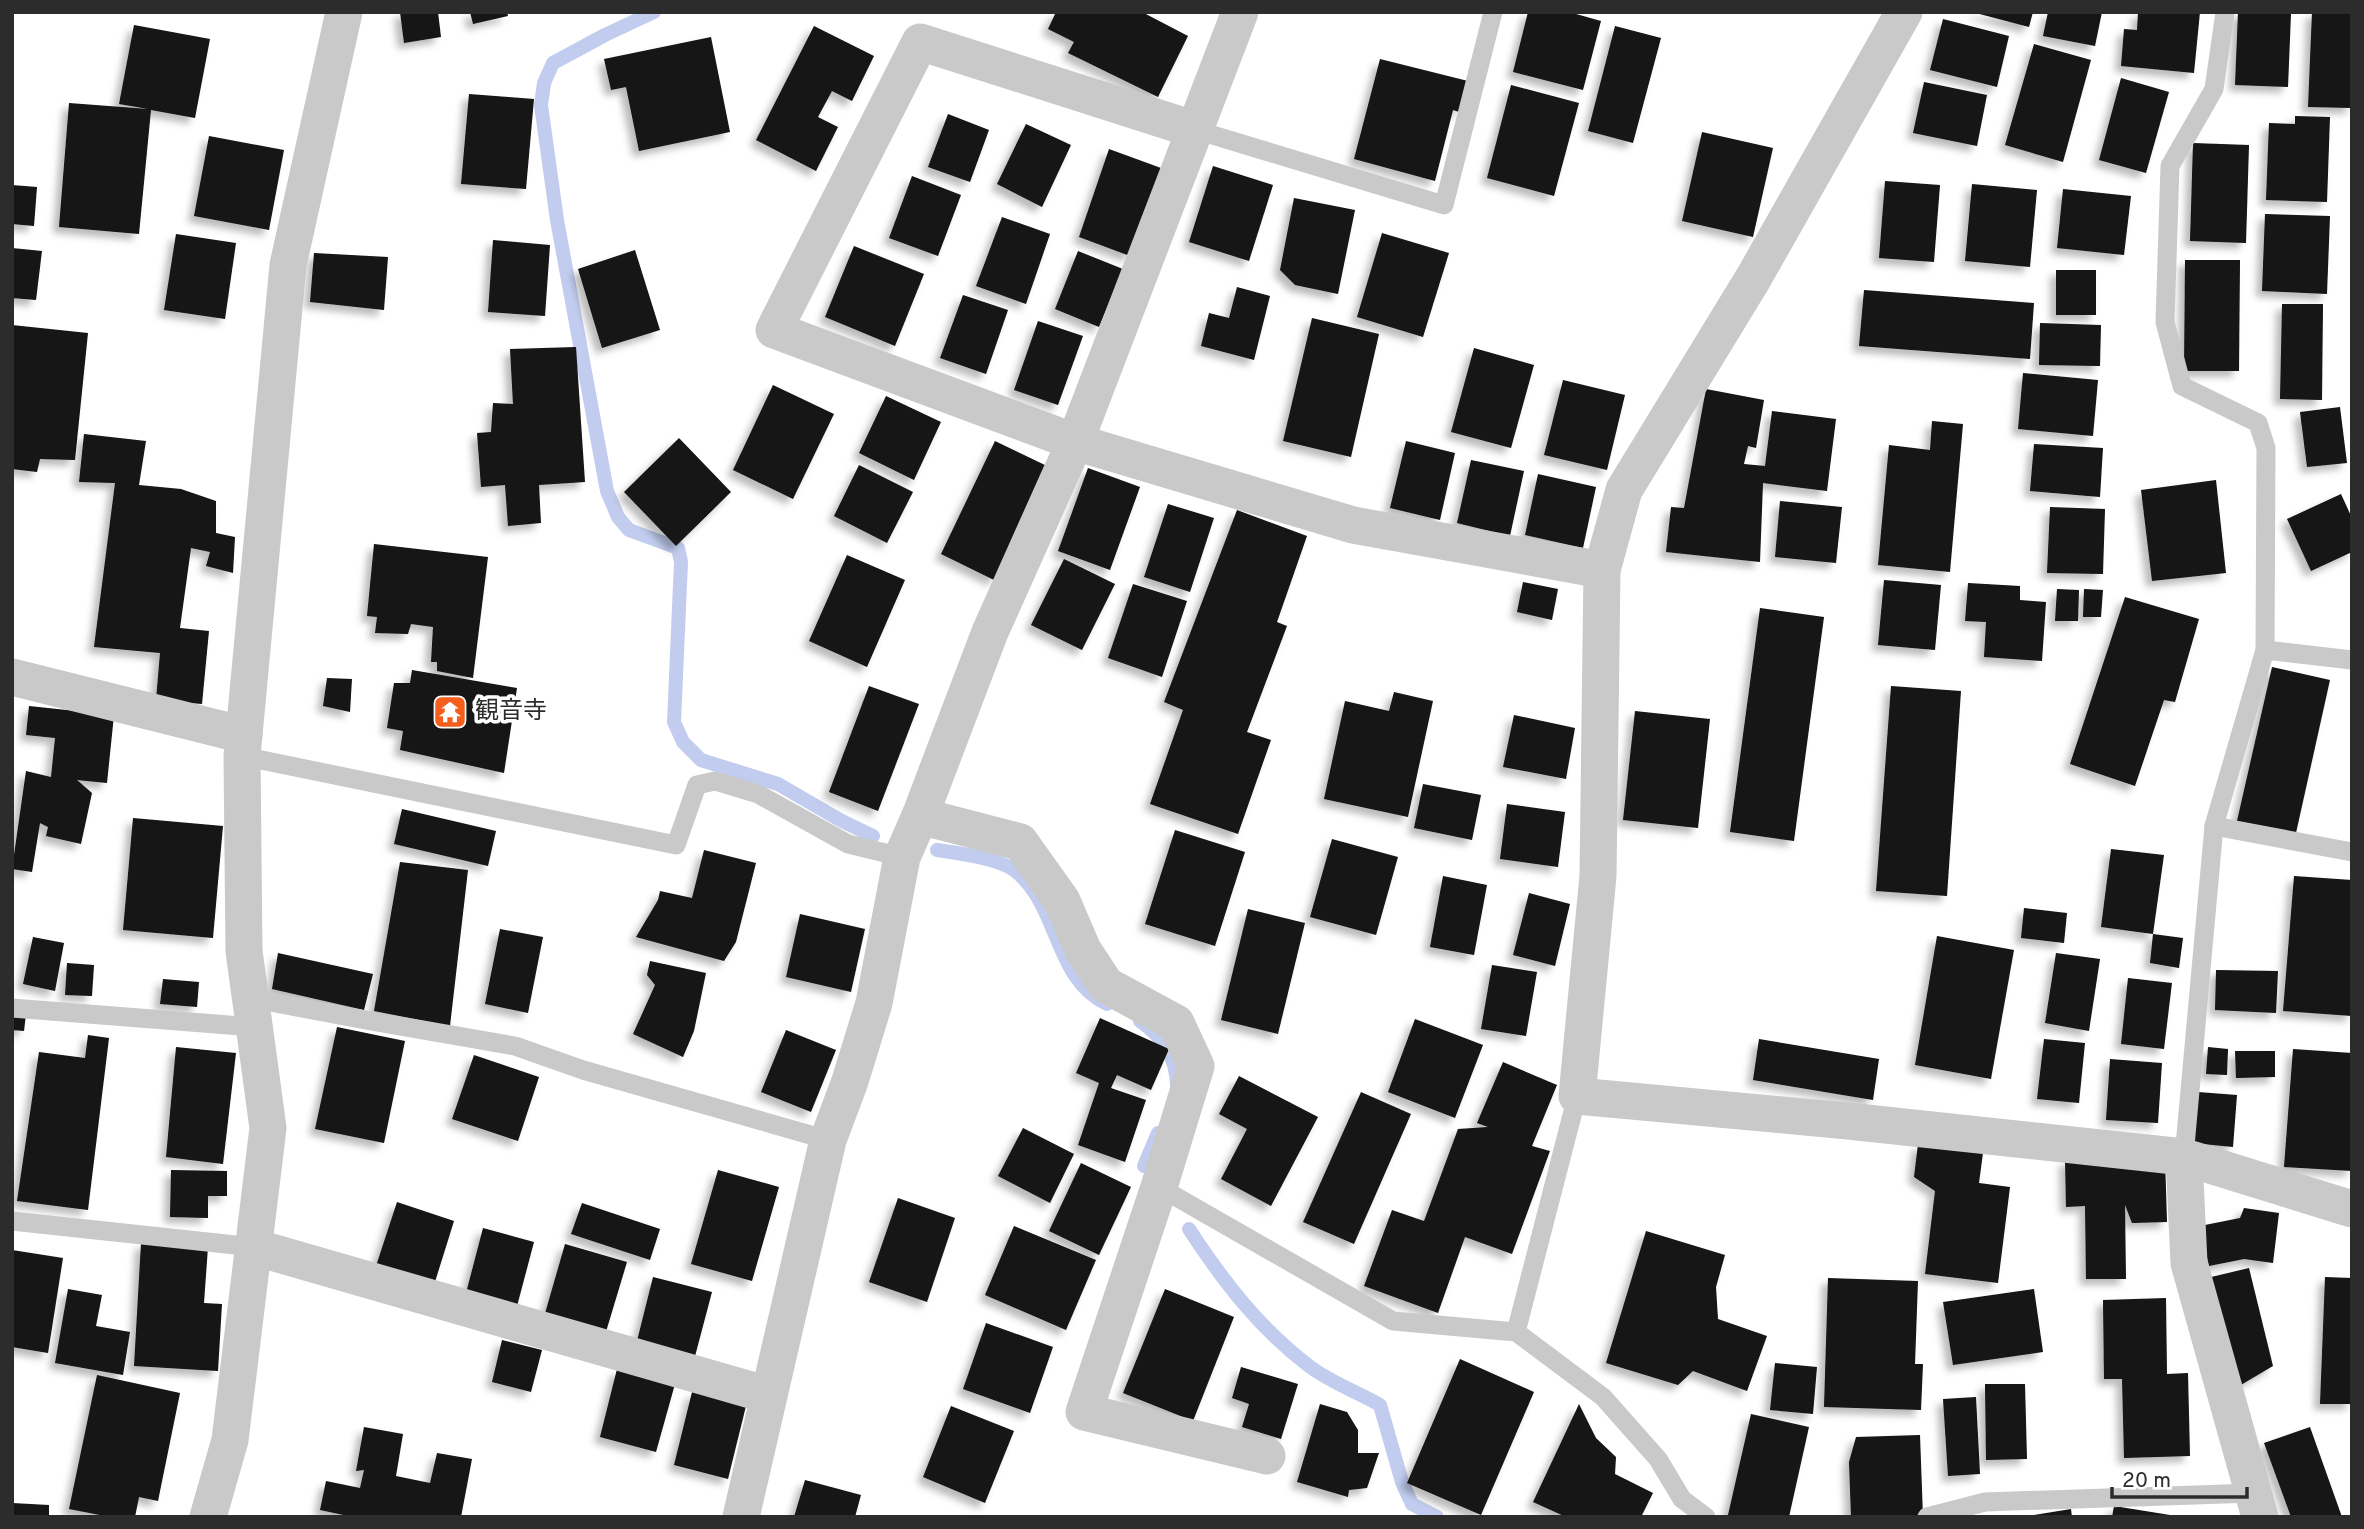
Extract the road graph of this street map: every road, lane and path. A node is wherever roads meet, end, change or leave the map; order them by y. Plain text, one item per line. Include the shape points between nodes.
1 (344, 12) edge
2 (1240, 12) edge
3 (1493, 12) edge
4 (1903, 12) edge
5 (2225, 12) edge
6 (1196, 130) junction
7 (1075, 442) junction
8 (1602, 570) junction
9 (2265, 650) junction
10 (2352, 660) edge
11 (12, 677) edge
12 (243, 746) junction
13 (920, 816) junction
14 (2214, 826) junction
15 (2352, 852) edge
16 (902, 857) junction
17 (12, 1007) edge
18 (252, 1012) junction
19 (1577, 1097) junction
20 (828, 1140) junction
21 (2183, 1157) junction
22 (1159, 1187) junction
23 (2352, 1209) edge
24 (12, 1221) edge
25 (254, 1247) junction
26 (1517, 1332) junction
27 (768, 1395) junction
28 (1267, 1456) dead end
29 (2257, 1505) edge
30 (208, 1517) edge
31 (741, 1517) edge
32 (1706, 1517) edge
33 (1927, 1517) edge

1 - 12 street via 288,265
2 - 6 street
3 - 6 lane via 1444,205
4 - 8 street via 1754,277 1624,490
5 - 9 lane via 2214,89 2170,166 2165,323 2182,386 2258,423 2266,448
6 - 7 street
6 - 7 street via 920,42 774,330
7 - 8 street via 1353,525
7 - 13 street via 990,632
8 - 19 street via 1598,876
9 - 10 lane
9 - 14 lane
11 - 12 street
12 - 16 lane via 676,845 697,785 715,781 758,794 848,844
12 - 18 street via 244,951
13 - 16 street
13 - 22 street via 1020,842 1062,901 1083,950 1107,985 1176,1023 1196,1066
14 - 15 lane
14 - 21 lane
16 - 20 street via 874,1003
17 - 18 lane
18 - 20 lane via 515,1046
18 - 25 street via 268,1128
19 - 21 street
19 - 26 lane
20 - 27 street
21 - 23 street
21 - 29 street via 2189,1264
22 - 26 lane via 1393,1321
22 - 28 street via 1084,1412
24 - 25 lane
25 - 27 street
25 - 30 street via 230,1440
26 - 32 lane via 1603,1397 1658,1459 1682,1499
27 - 31 street
29 - 33 lane via 1985,1502

